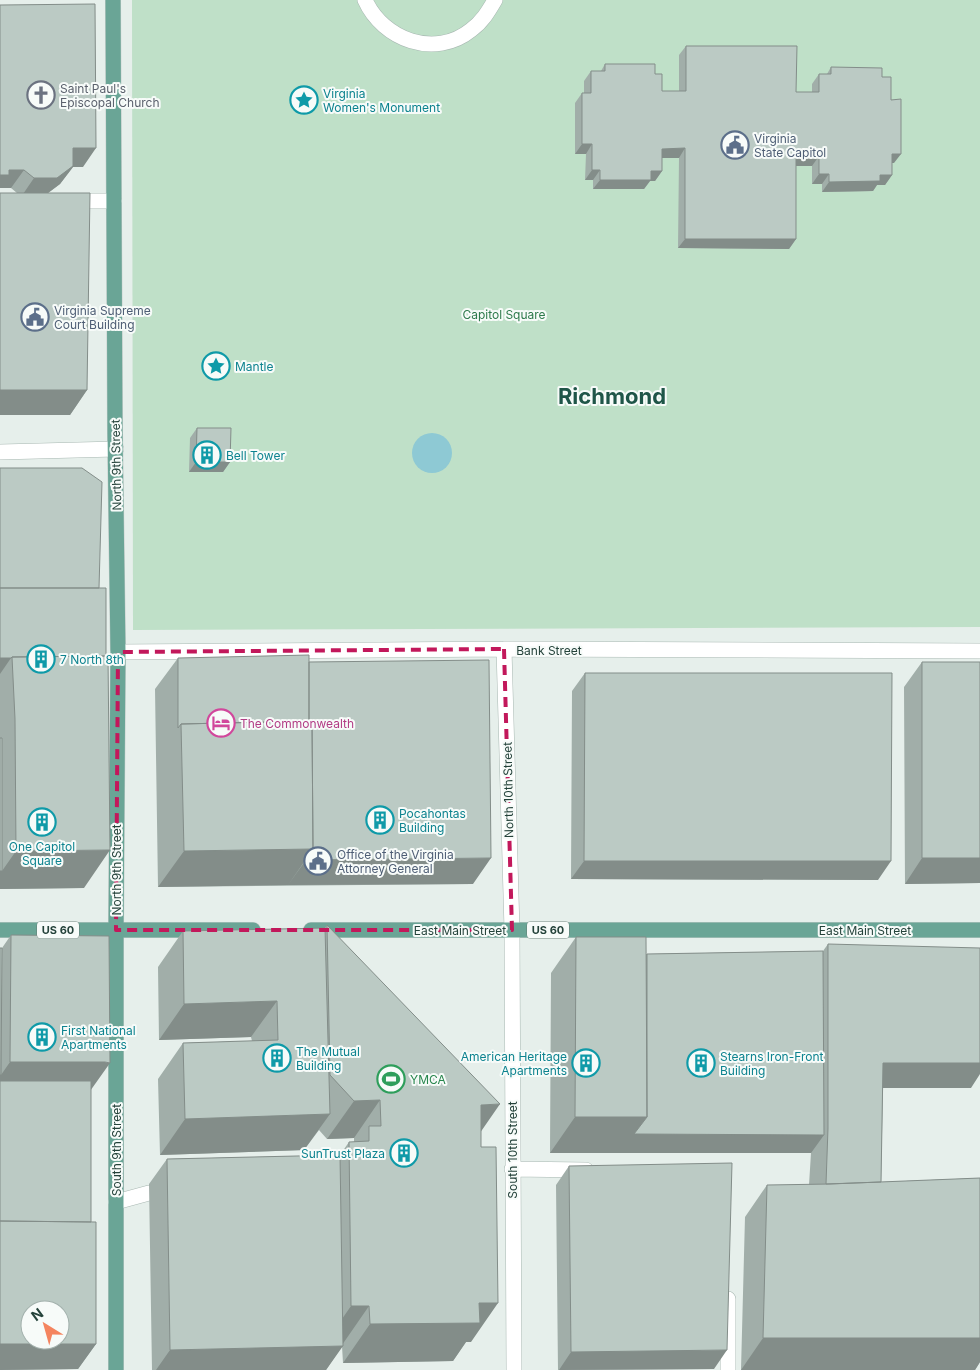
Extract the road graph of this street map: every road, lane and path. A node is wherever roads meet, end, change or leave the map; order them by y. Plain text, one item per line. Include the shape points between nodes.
1 (114, 0) edge
2 (365, 0) edge
3 (495, 0) edge
4 (58, 201) edge
5 (114, 201) junction
6 (116, 449) junction
7 (0, 452) edge
8 (504, 649) junction
9 (980, 651) edge
10 (118, 652) junction
11 (0, 930) edge
12 (116, 930) junction
13 (268, 930) edge
14 (298, 930) edge
15 (512, 930) junction
16 (980, 930) edge
17 (512, 1169) junction
18 (599, 1170) edge
19 (149, 1193) dead end
20 (116, 1202) junction
21 (728, 1280) edge
22 (116, 1370) edge
23 (514, 1370) edge
24 (728, 1370) edge

1 - 5 main road, North 9th Street
2 - 3 street via 386,28 406,40 427,44 450,41 470,31 486,16
4 - 5 street
5 - 6 main road, North 9th Street
6 - 7 street
6 - 10 main road, North 9th Street
8 - 9 street, Bank Street
8 - 10 street, Bank Street
8 - 15 street, North 10th Street
10 - 12 main road, North 9th Street
11 - 12 main road, US 60
12 - 13 main road, US 60
12 - 20 main road, South 9th Street
14 - 15 main road, East Main Street / US 60
15 - 16 main road, East Main Street / US 60
15 - 17 street, South 10th Street
17 - 18 street
17 - 23 street, South 10th Street
19 - 20 street
20 - 22 main road, South 9th Street
21 - 24 street

